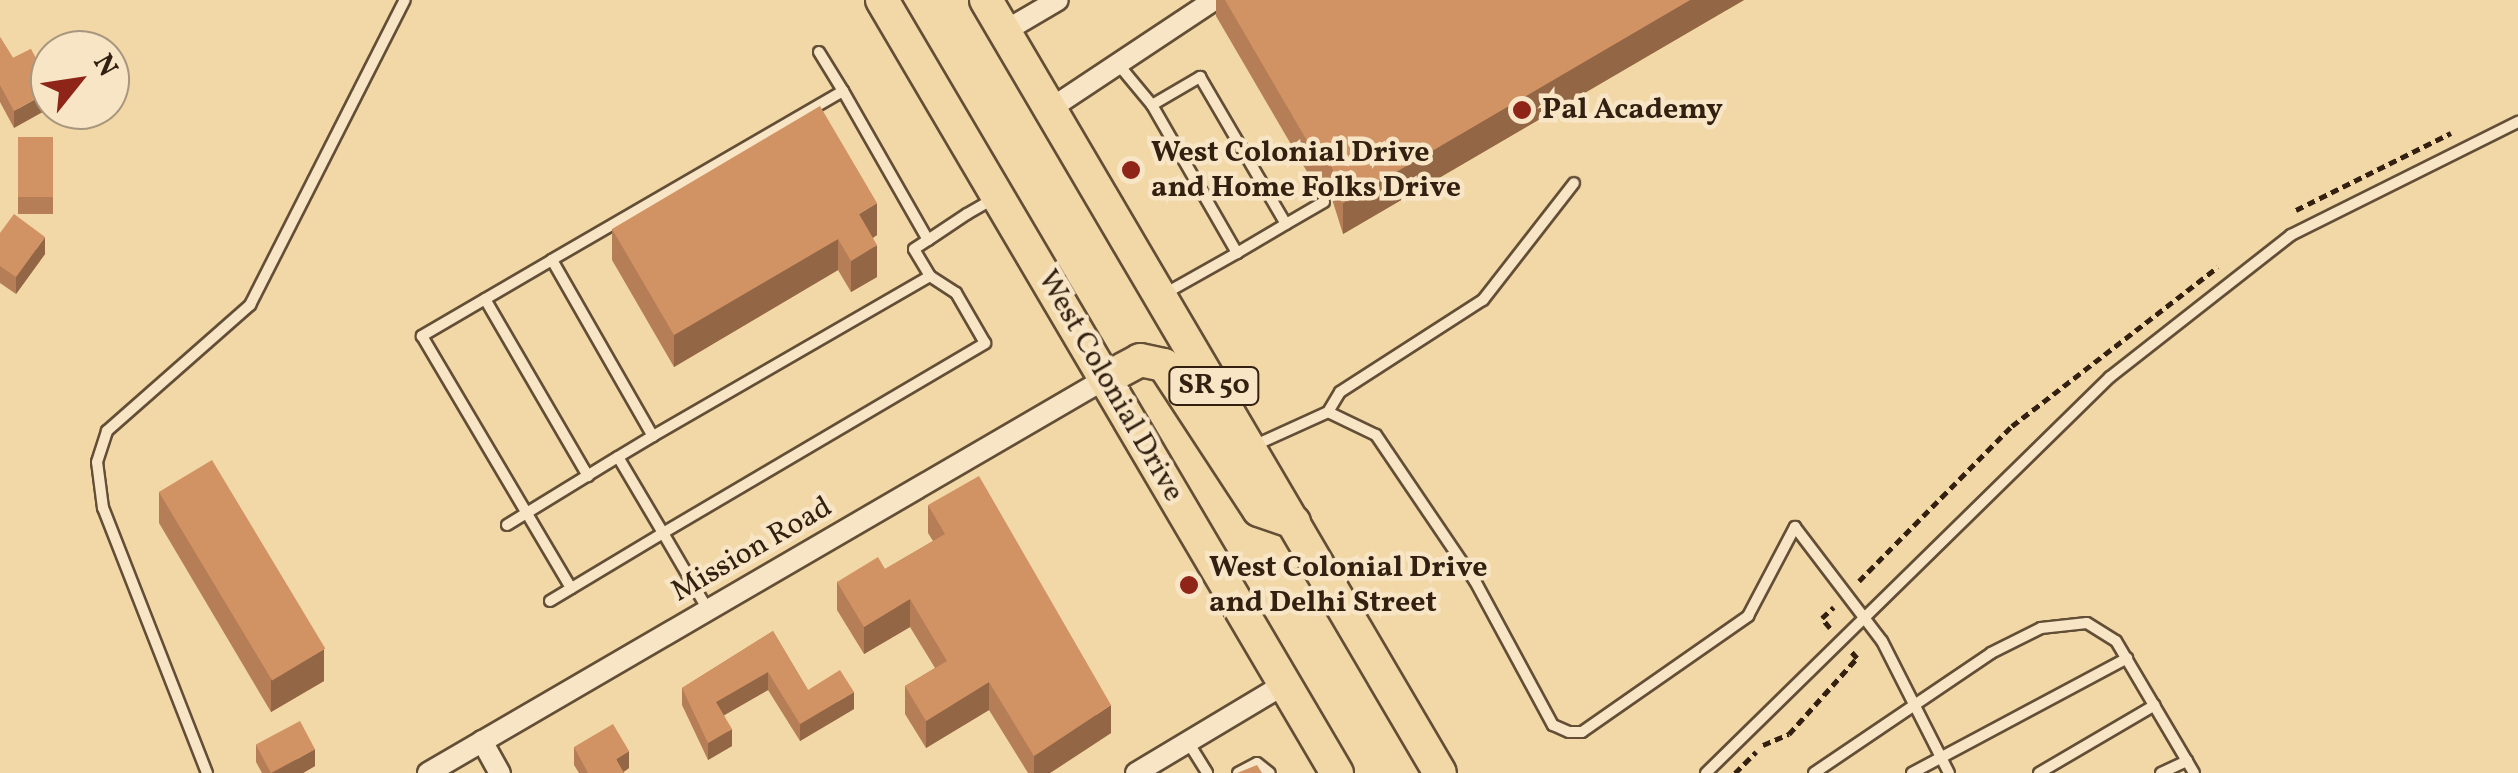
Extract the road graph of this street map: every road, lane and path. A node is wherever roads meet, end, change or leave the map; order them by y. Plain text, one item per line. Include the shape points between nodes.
1 (405, 0) edge
2 (882, 0) edge
3 (986, 0) edge
4 (1058, 0) edge
5 (1214, 0) edge
6 (1004, 31) junction
7 (819, 52) dead end
8 (1118, 64) junction
9 (842, 91) junction
10 (1152, 106) junction
11 (1050, 109) junction
12 (2518, 122) edge
13 (1574, 183) dead end
14 (998, 196) junction
15 (1324, 202) dead end
16 (1286, 224) junction
17 (928, 240) junction
18 (1237, 253) junction
19 (552, 260) junction
20 (930, 276) junction
21 (1161, 296) junction
22 (485, 299) junction
23 (1105, 379) junction
24 (1328, 412) junction
25 (653, 436) junction
26 (1250, 448) junction
27 (618, 457) junction
28 (588, 476) junction
29 (526, 514) junction
30 (1294, 522) junction
31 (508, 525) dead end
32 (662, 533) junction
33 (570, 588) junction
34 (550, 601) dead end
35 (708, 610) junction
36 (1860, 618) junction
37 (2127, 658) junction
38 (1285, 684) junction
39 (1909, 701) junction
40 (2155, 705) junction
41 (482, 741) junction
42 (1188, 742) junction
43 (1938, 757) junction
44 (2187, 761) junction
45 (207, 773) edge
46 (428, 773) edge
47 (500, 773) edge
48 (1136, 773) edge
49 (1207, 773) edge
50 (1238, 773) edge
51 (1270, 773) edge
52 (1337, 773) edge
53 (1440, 773) edge
54 (1706, 773) edge
55 (1814, 773) edge
56 (1912, 773) edge
57 (1949, 773) edge
58 (2040, 773) edge
59 (2161, 773) edge
60 (2194, 773) edge

1 - 45 lane via 250,305 107,430 97,462 104,508
2 - 14 highway, West Colonial Drive / SR 50
3 - 6 highway, SR 50
4 - 6 street
5 - 8 street
6 - 11 highway, SR 50
7 - 9 lane
8 - 10 lane
8 - 11 street
9 - 17 lane
9 - 19 lane
10 - 16 lane via 1200,77
10 - 18 lane
11 - 21 highway, SR 50
12 - 36 lane via 2290,236 2020,456
13 - 24 lane via 1483,300 1340,392
14 - 17 lane
14 - 23 highway, West Colonial Drive / SR 50
15 - 16 lane
16 - 18 lane
17 - 20 lane via 914,249
18 - 21 lane
19 - 22 lane
19 - 25 lane
20 - 25 lane
20 - 32 lane via 956,293 985,343
21 - 26 highway, SR 50
22 - 28 lane
22 - 29 lane via 422,336
23 - 30 highway via 1140,360 1164,365 1258,510
23 - 35 street, Mission Road
23 - 38 highway, West Colonial Drive / SR 50
24 - 26 lane
24 - 36 lane via 1376,435 1476,581 1554,726 1569,732 1582,732 1748,616 1796,527
25 - 27 lane
26 - 30 highway, SR 50
27 - 28 lane
27 - 32 lane
28 - 29 lane
29 - 31 lane
29 - 33 lane
30 - 53 highway, SR 50
32 - 33 lane
32 - 35 lane
33 - 34 lane
35 - 41 street, Mission Road
36 - 39 lane
36 - 54 lane
37 - 39 lane via 2102,628 2063,623
37 - 40 lane
37 - 43 lane
38 - 42 street
38 - 52 highway, West Colonial Drive / SR 50
39 - 43 lane
39 - 55 lane
40 - 44 lane
40 - 58 lane
41 - 46 street, Mission Road
41 - 47 street
42 - 48 street
42 - 49 lane
43 - 56 lane
43 - 57 lane
44 - 59 lane
44 - 60 lane
50 - 51 lane via 1257,763

